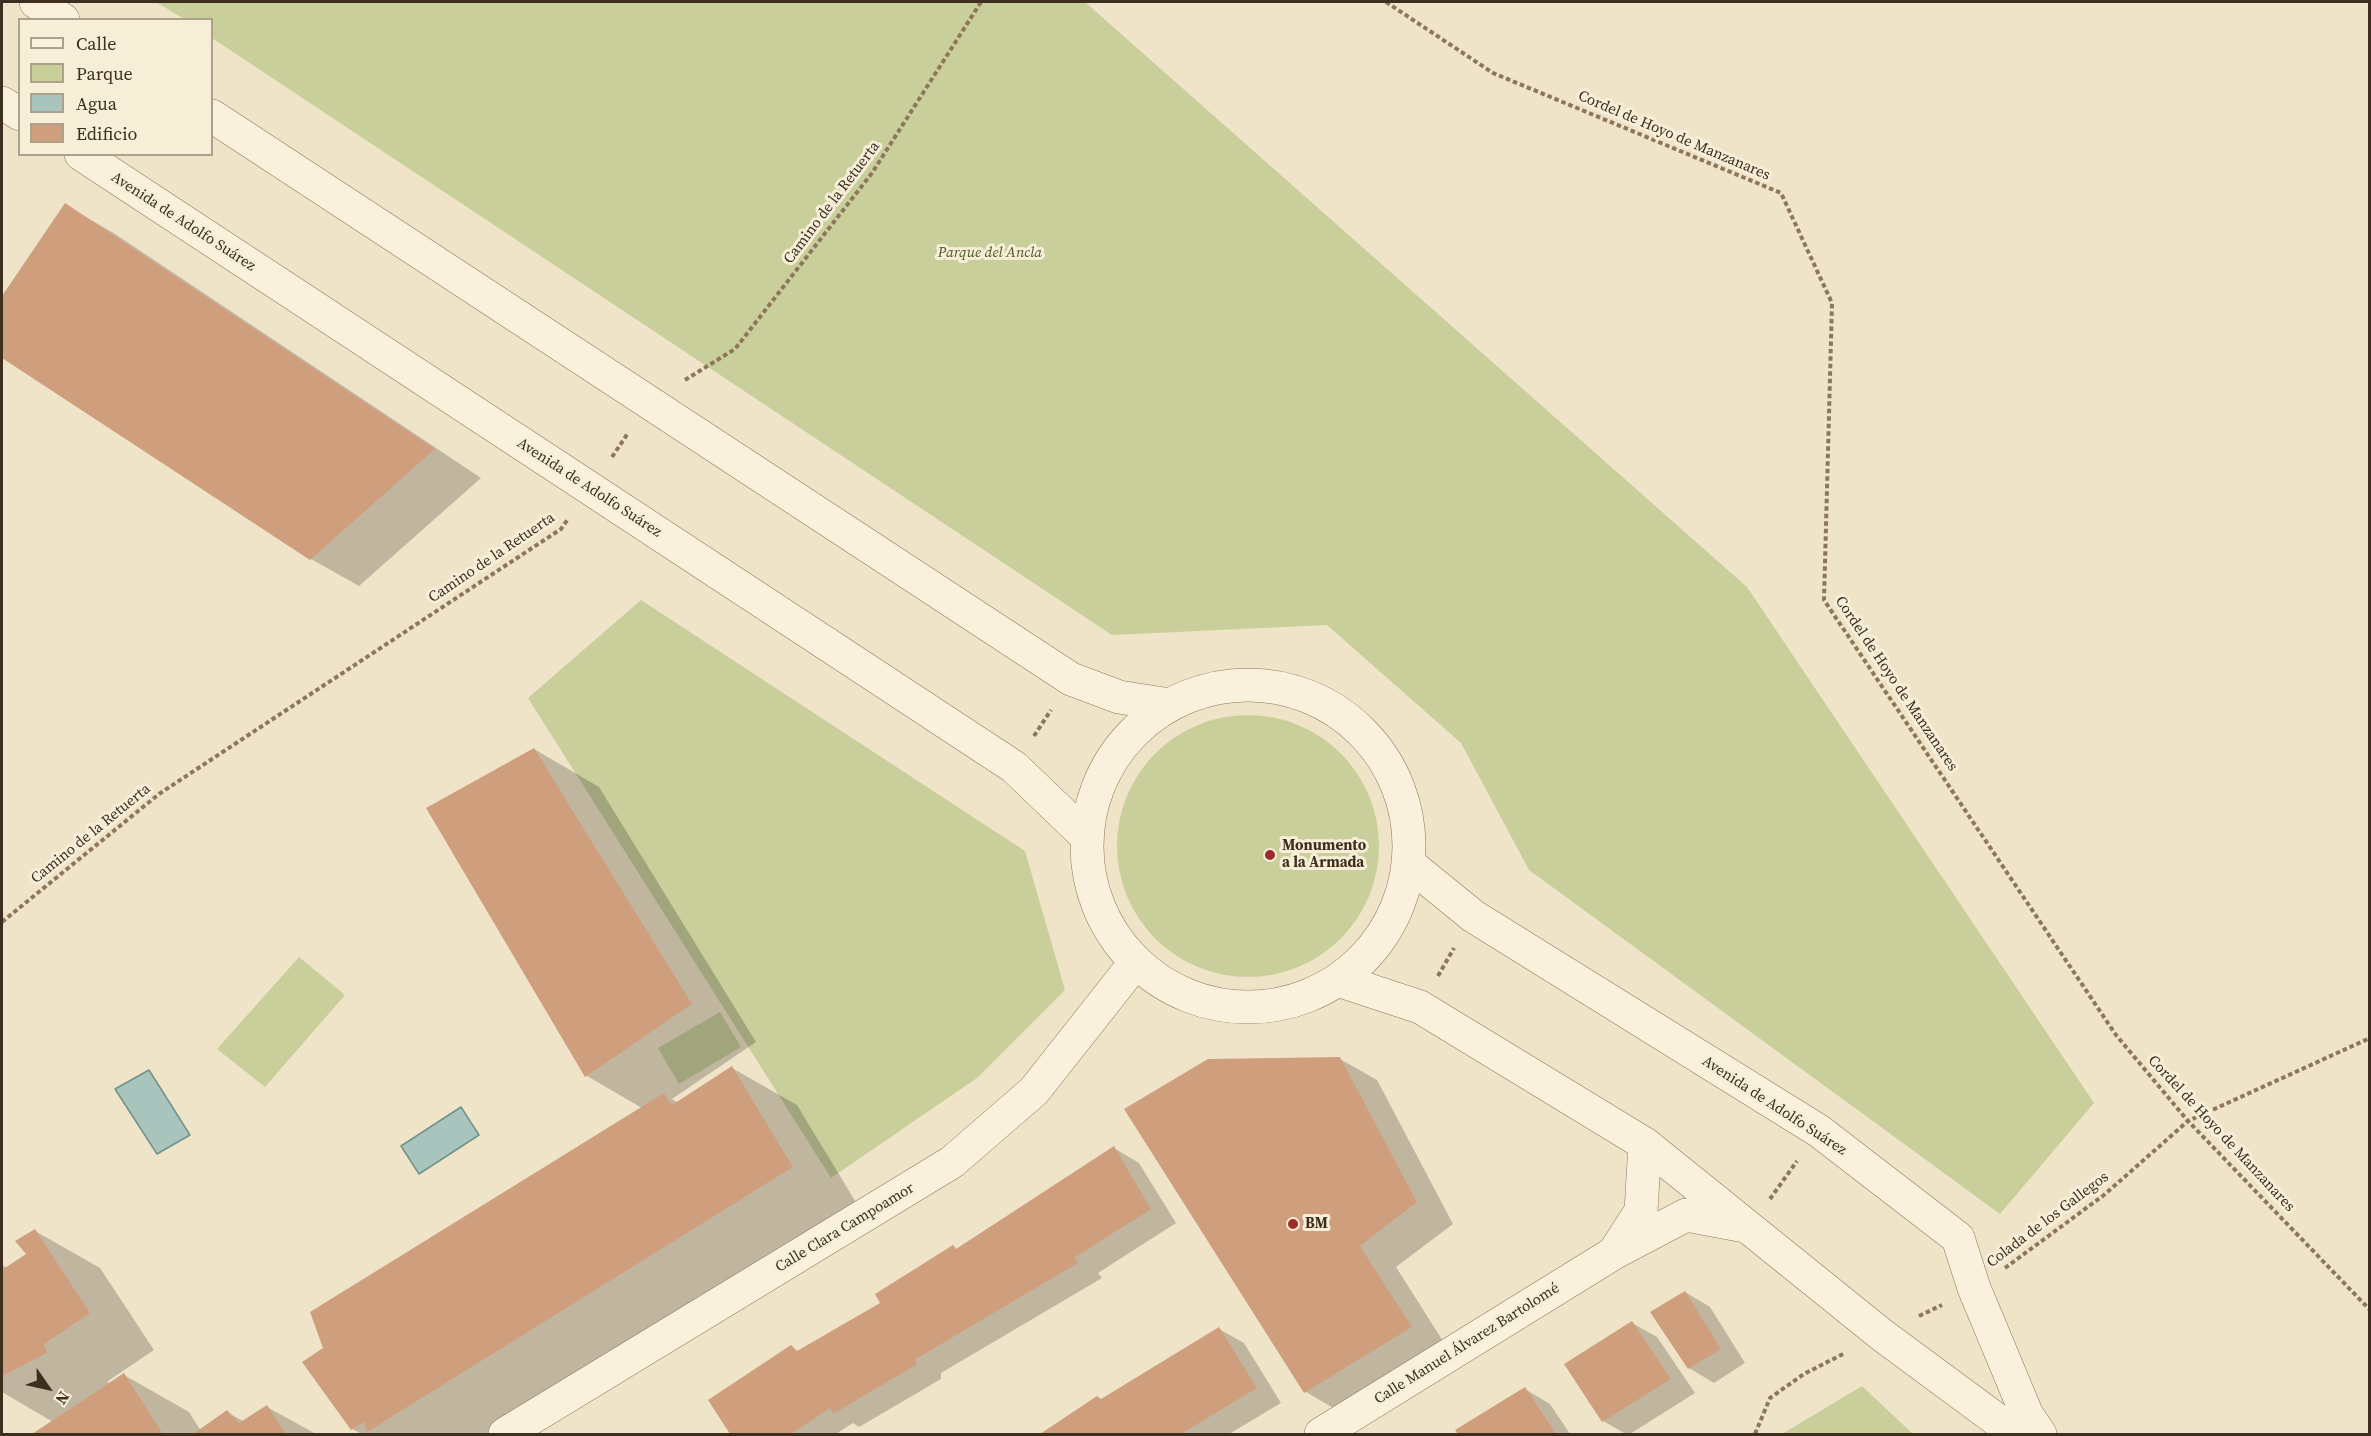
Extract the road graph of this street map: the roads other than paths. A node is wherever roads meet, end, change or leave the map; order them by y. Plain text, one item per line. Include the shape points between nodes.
1 (36, 2) edge
2 (60, 18) edge
3 (2, 103) edge
4 (18, 113) edge
5 (213, 117) edge
6 (84, 156) edge
7 (1170, 705) junction
8 (1086, 836) junction
9 (1408, 863) junction
10 (1136, 963) junction
11 (1338, 980) junction
12 (1645, 1144) junction
13 (1749, 1227) junction
14 (1614, 1253) junction
15 (505, 1434) edge
16 (1321, 1434) edge
17 (2016, 1434) edge
18 (2040, 1434) edge

1 - 2 street
3 - 4 street
5 - 7 street via 1071,679 1119,698
6 - 8 street, Avenida de Adolfo Suárez via 1014,767
7 - 8 street via 1137,729 1111,760 1094,796
7 - 9 street via 1206,690 1244,685 1283,688 1320,702 1352,723 1379,752 1398,786 1407,824
8 - 10 street via 1088,871 1097,905 1113,936
9 - 11 street via 1400,897 1386,929 1365,958
9 - 18 street, Avenida de Adolfo Suárez via 1473,916 1819,1131 1958,1238 1974,1288 2027,1415
10 - 11 street via 1171,989 1212,1004 1255,1008 1298,1000
10 - 15 street, Calle Clara Campoamor via 1034,1091 952,1162
11 - 12 street via 1420,1007
12 - 13 street
12 - 14 street, Calle Manuel Álvarez Bartolomé via 1641,1211
13 - 14 street, Calle Manuel Álvarez Bartolomé via 1686,1215
13 - 17 street via 1882,1335
14 - 16 street, Calle Manuel Álvarez Bartolomé

